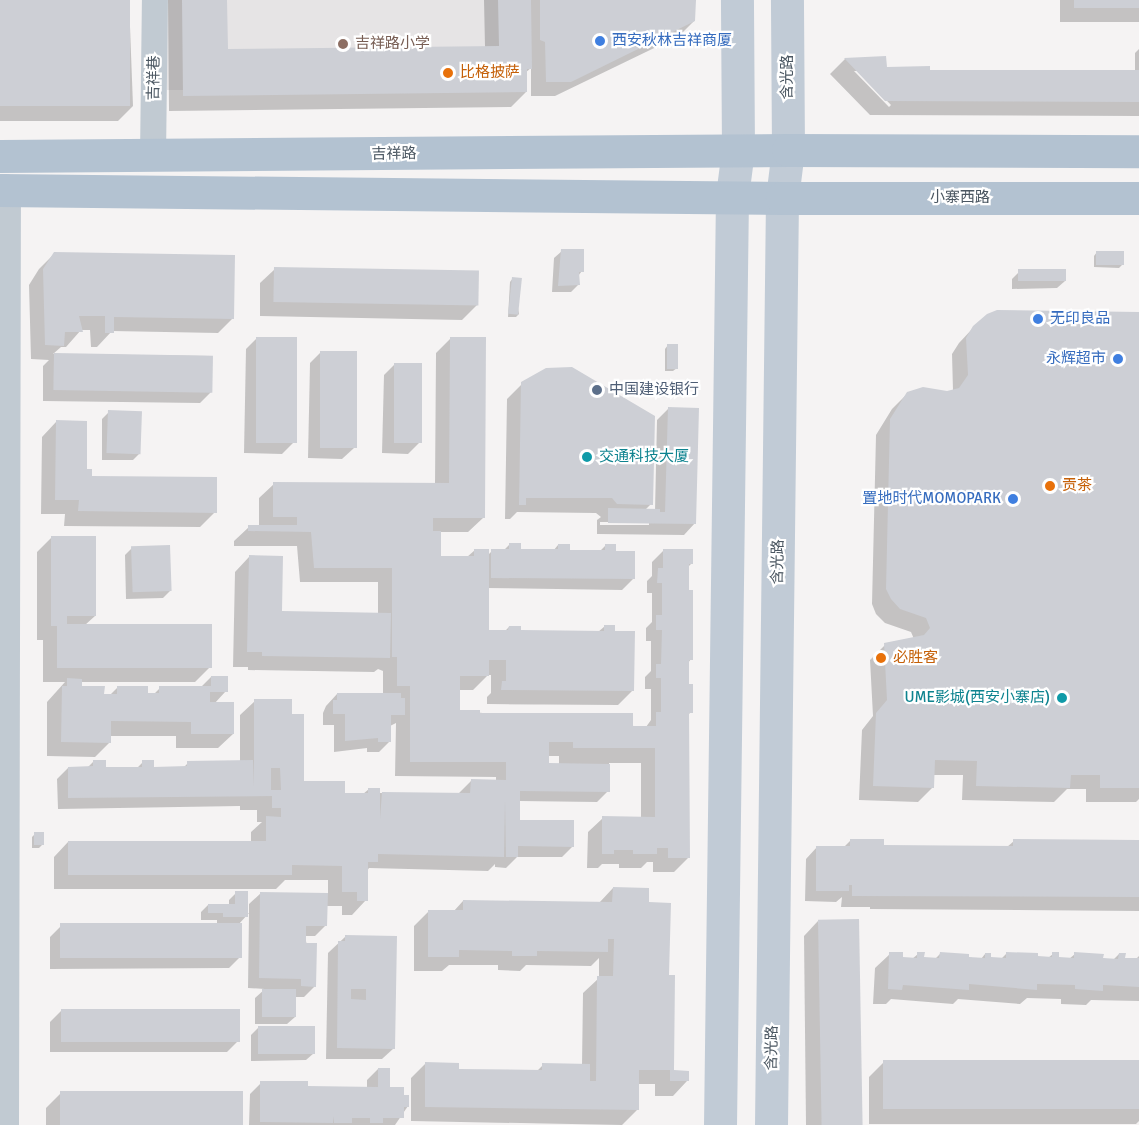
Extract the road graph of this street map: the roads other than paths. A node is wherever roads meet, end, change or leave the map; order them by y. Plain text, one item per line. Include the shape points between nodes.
1 (155, 0) edge
2 (737, 0) edge
3 (787, 0) edge
4 (738, 150) junction
5 (788, 150) junction
6 (1139, 151) edge
7 (0, 156) edge
8 (153, 157) junction
9 (2, 190) edge
10 (732, 196) junction
11 (782, 198) junction
12 (1139, 198) edge
13 (3, 1125) edge
14 (720, 1125) edge
15 (771, 1125) edge

1 - 8 street, 吉祥巷
2 - 4 main road
3 - 5 main road, 含光路
4 - 5 main road, 吉祥路
4 - 8 main road, 吉祥路
4 - 10 main road
5 - 6 main road
5 - 11 main road, 含光路
7 - 8 main road, 吉祥路
9 - 10 main road
9 - 13 street
10 - 11 main road
10 - 14 main road
11 - 12 main road, 小寨西路
11 - 15 main road, 含光路

